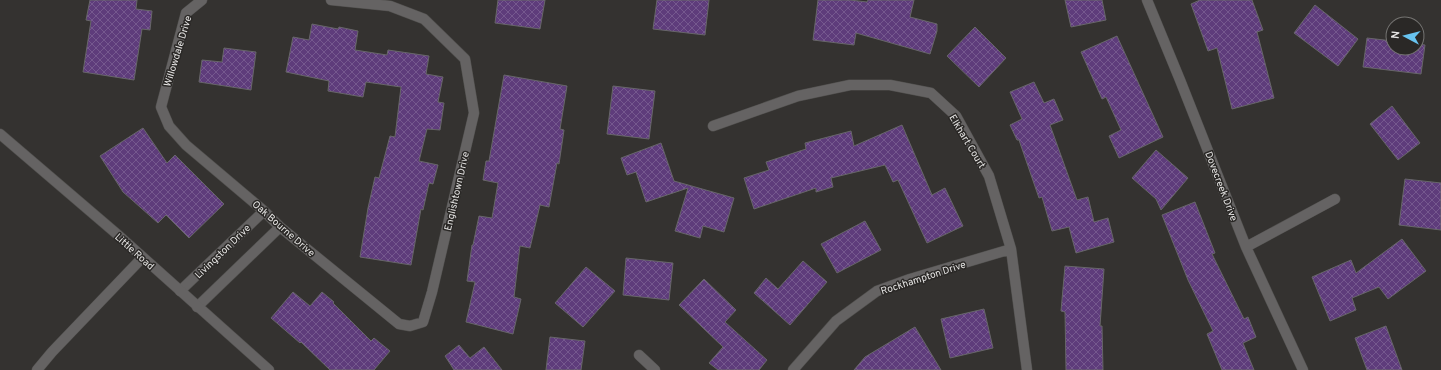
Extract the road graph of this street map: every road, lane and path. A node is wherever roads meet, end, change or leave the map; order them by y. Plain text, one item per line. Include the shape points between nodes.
1 (202, 0) edge
2 (332, 0) edge
3 (1147, 0) edge
4 (161, 106) joint
5 (713, 126) dead end
6 (0, 134) edge
7 (1335, 199) dead end
8 (264, 211) junction
9 (280, 227) junction
10 (1246, 247) junction
11 (1011, 249) junction
12 (142, 258) junction
13 (180, 291) junction
14 (197, 307) junction
15 (423, 322) joint
16 (639, 355) dead end
17 (37, 370) edge
18 (269, 370) edge
19 (655, 370) edge
20 (793, 370) edge
21 (1027, 370) edge
22 (1304, 370) edge

1 - 4 street, Willowdale Drive via 186,13
2 - 15 street, Englishtown Drive via 390,6 424,19 465,59 474,113
3 - 10 street, Dovecreek Drive
4 - 8 street, Oak Bourne Drive via 169,126 186,145
5 - 11 street, Elkhart Court via 798,96 850,85 890,85 931,93 956,116 989,176
6 - 12 street, Little Road
7 - 10 street
8 - 9 street, Oak Bourne Drive
8 - 13 street, Livingston Drive
9 - 14 street
9 - 15 street, Oak Bourne Drive via 399,324 410,326
10 - 22 street, Dovecreek Drive
11 - 20 street, Rockhampton Drive via 877,291 836,321
11 - 21 street, Elkhart Court
12 - 13 street, Little Road
12 - 17 street
13 - 14 street, Little Road
14 - 18 street, Little Road
16 - 19 street

